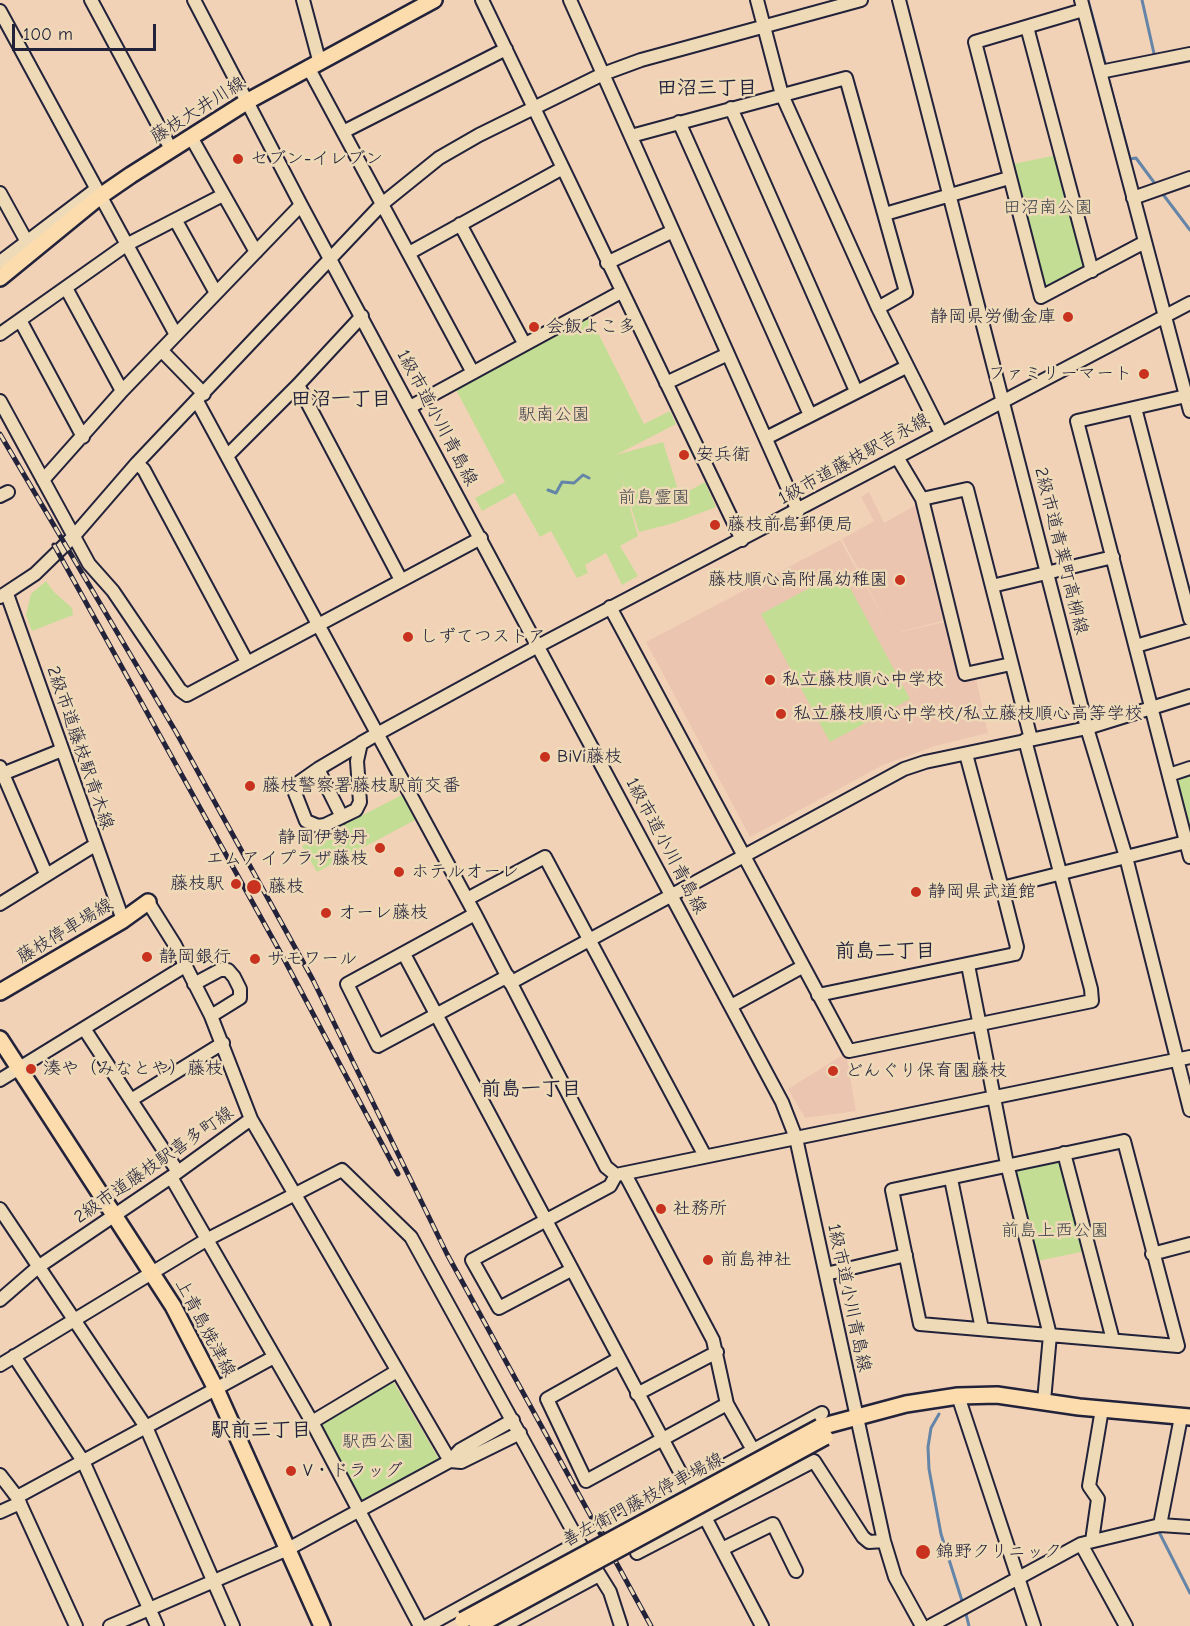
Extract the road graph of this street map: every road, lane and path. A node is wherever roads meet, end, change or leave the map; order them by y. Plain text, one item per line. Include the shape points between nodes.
1 (91, 0) edge
2 (194, 0) edge
3 (303, 0) edge
4 (434, 0) edge
5 (482, 0) edge
6 (570, 0) edge
7 (757, 0) edge
8 (861, 0) edge
9 (899, 0) edge
10 (830, 4) edge
11 (1082, 5) edge
12 (0, 11) edge
13 (764, 27) junction
14 (1027, 27) junction
15 (506, 49) junction
16 (1190, 54) edge
17 (314, 64) junction
18 (1105, 71) junction
19 (603, 74) junction
20 (782, 95) junction
21 (248, 101) junction
22 (731, 108) junction
23 (533, 109) junction
24 (679, 122) junction
25 (343, 132) junction
26 (631, 136) junction
27 (191, 137) junction
28 (171, 149) junction
29 (561, 169) junction
30 (1009, 178) junction
31 (1190, 178) edge
32 (0, 193) edge
33 (97, 193) junction
34 (950, 194) junction
35 (223, 195) junction
36 (1133, 198) junction
37 (382, 204) junction
38 (301, 205) junction
39 (885, 214) junction
40 (176, 220) junction
41 (460, 224) junction
42 (673, 231) junction
43 (27, 242) junction
44 (1145, 242) junction
45 (126, 245) junction
46 (256, 252) junction
47 (409, 253) junction
48 (331, 258) junction
49 (0, 262) edge
50 (607, 264) junction
51 (1092, 271) junction
52 (0, 278) edge
53 (66, 288) junction
54 (621, 292) junction
55 (216, 293) junction
56 (1190, 303) edge
57 (878, 308) junction
58 (362, 316) junction
59 (1164, 316) junction
60 (20, 320) junction
61 (0, 334) edge
62 (176, 335) junction
63 (524, 343) junction
64 (162, 351) junction
65 (728, 354) junction
66 (906, 367) junction
67 (472, 371) junction
68 (666, 383) junction
69 (298, 385) junction
70 (122, 391) junction
71 (856, 391) junction
72 (1186, 396) junction
73 (200, 397) junction
74 (1003, 399) junction
75 (0, 401) edge
76 (410, 407) junction
77 (1135, 408) junction
78 (1190, 411) edge
79 (810, 415) junction
80 (941, 433) junction
81 (83, 437) junction
82 (766, 438) junction
83 (228, 455) junction
84 (897, 457) junction
85 (138, 463) junction
86 (43, 480) junction
87 (921, 499) junction
88 (798, 511) junction
89 (73, 537) junction
90 (481, 538) junction
91 (741, 540) junction
92 (1113, 557) junction
93 (1048, 572) junction
94 (401, 580) junction
95 (992, 586) junction
96 (3, 596) edge
97 (610, 607) junction
98 (1190, 620) edge
99 (319, 625) junction
100 (1190, 630) edge
101 (538, 646) junction
102 (1136, 646) junction
103 (247, 662) junction
104 (1011, 664) junction
105 (1190, 696) edge
106 (1151, 708) junction
107 (1087, 728) junction
108 (377, 734) junction
109 (1028, 739) junction
110 (62, 750) junction
111 (966, 754) junction
112 (1190, 768) edge
113 (318, 769) junction
114 (1, 772) edge
115 (1168, 775) junction
116 (342, 817) junction
117 (1186, 842) junction
118 (95, 845) junction
119 (745, 853) junction
120 (1126, 857) junction
121 (1190, 857) edge
122 (1061, 873) junction
123 (46, 874) junction
124 (1002, 888) junction
125 (672, 895) junction
126 (467, 899) junction
127 (148, 902) joint
128 (0, 904) edge
129 (475, 914) junction
130 (123, 920) junction
131 (589, 938) junction
132 (404, 954) junction
133 (968, 965) junction
134 (185, 966) junction
135 (802, 967) junction
136 (509, 980) junction
137 (194, 984) junction
138 (0, 992) edge
139 (818, 995) junction
140 (731, 1006) junction
141 (211, 1016) junction
142 (437, 1016) junction
143 (980, 1024) junction
144 (85, 1030) junction
145 (0, 1039) edge
146 (223, 1043) junction
147 (1190, 1057) edge
148 (1177, 1060) junction
149 (20, 1068) junction
150 (0, 1080) edge
151 (993, 1097) junction
152 (131, 1100) junction
153 (1190, 1110) edge
154 (251, 1119) junction
155 (796, 1138) junction
156 (1064, 1153) junction
157 (705, 1156) junction
158 (1007, 1164) junction
159 (621, 1174) junction
160 (175, 1175) junction
161 (951, 1179) junction
162 (295, 1194) junction
163 (0, 1209) edge
164 (114, 1214) junction
165 (544, 1220) junction
166 (206, 1240) junction
167 (1190, 1244) edge
168 (1152, 1254) junction
169 (906, 1255) junction
170 (38, 1267) junction
171 (572, 1270) junction
172 (152, 1272) junction
173 (826, 1274) junction
174 (0, 1300) edge
175 (73, 1319) junction
176 (982, 1329) junction
177 (1050, 1335) junction
178 (1113, 1340) junction
179 (717, 1352) junction
180 (14, 1356) junction
181 (274, 1357) junction
182 (618, 1359) junction
183 (0, 1365) edge
184 (397, 1371) junction
185 (216, 1389) junction
186 (637, 1394) junction
187 (958, 1396) junction
188 (1044, 1401) junction
189 (728, 1404) junction
190 (1102, 1409) junction
191 (857, 1416) junction
192 (1185, 1417) edge
193 (513, 1420) junction
194 (312, 1422) junction
195 (822, 1426) junction
196 (146, 1427) junction
197 (520, 1433) junction
198 (662, 1439) junction
199 (753, 1450) junction
200 (83, 1461) junction
201 (450, 1461) junction
202 (0, 1475) edge
203 (687, 1485) junction
204 (18, 1500) junction
205 (360, 1511) junction
206 (0, 1512) edge
207 (707, 1521) dead end
208 (1160, 1525) junction
209 (1190, 1527) edge
210 (609, 1528) dead end
211 (884, 1541) junction
212 (579, 1542) junction
213 (1086, 1543) junction
214 (288, 1549) junction
215 (722, 1549) junction
216 (637, 1553) dead end
217 (796, 1571) dead end
218 (599, 1575) junction
219 (1019, 1578) junction
220 (214, 1580) junction
221 (149, 1609) junction
222 (464, 1624) edge
223 (76, 1626) edge
224 (110, 1626) edge
225 (157, 1626) edge
226 (233, 1626) edge
227 (322, 1626) edge
228 (420, 1626) edge
229 (427, 1626) edge
230 (504, 1626) edge
231 (621, 1626) edge
232 (762, 1626) edge
233 (922, 1626) edge
234 (930, 1626) edge
235 (1034, 1626) edge
236 (1126, 1626) edge

1 - 28 street
2 - 21 street, 1級市道小川青島線
3 - 17 street
4 - 17 main road, 藤枝大井川線
5 - 15 street
6 - 19 street
7 - 13 street
8 - 10 street
9 - 34 street, 2級市道青葉町高柳線
10 - 13 street
11 - 14 street
11 - 18 street
12 - 33 street
13 - 19 street
13 - 20 street
14 - 30 street via 975,42
14 - 51 street
15 - 23 street
15 - 25 street
16 - 18 street
17 - 21 main road, 藤枝大井川線
17 - 25 street
18 - 36 street
19 - 23 street
19 - 26 street
20 - 22 street
20 - 39 street via 846,78
20 - 57 street
21 - 27 main road, 藤枝大井川線
21 - 38 street, 1級市道小川青島線
22 - 24 street
22 - 71 street
23 - 29 street
23 - 37 street via 447,153
24 - 26 street
24 - 79 street
25 - 37 street
26 - 42 street
27 - 28 main road, 藤枝大井川線
27 - 35 street
28 - 33 main road, 藤枝大井川線
29 - 41 street
29 - 50 street
30 - 34 street
30 - 51 street via 1041,297
31 - 36 street
32 - 43 street
33 - 43 street
33 - 45 street
33 - 52 main road, 藤枝大井川線
34 - 39 street
34 - 74 street, 2級市道青葉町高柳線
35 - 40 street
35 - 46 street
36 - 44 street
37 - 47 street
37 - 48 street
38 - 46 street
38 - 48 street, 1級市道小川青島線
39 - 57 street via 906,292
40 - 45 street
40 - 55 street
41 - 47 street
41 - 63 street
42 - 50 street
42 - 65 street
43 - 49 street
44 - 51 street
44 - 59 street
45 - 53 street
45 - 62 street
46 - 55 street
47 - 67 street
48 - 58 street, 1級市道小川青島線
48 - 73 street
50 - 54 street
53 - 60 street
53 - 70 street
54 - 63 street
54 - 68 street
55 - 62 street
56 - 59 street, 1級市道藤枝駅吉永線
57 - 66 street
58 - 69 street
58 - 76 street, 1級市道小川青島線
59 - 72 street
59 - 74 street, 1級市道藤枝駅吉永線
60 - 61 street
60 - 81 street
62 - 64 street
63 - 67 street
64 - 70 street
64 - 73 street
65 - 68 street
65 - 82 street
66 - 71 street
66 - 80 street
67 - 76 street
68 - 91 street
69 - 83 street
69 - 94 street
70 - 81 street
71 - 79 street
72 - 77 street
72 - 78 street
73 - 83 street
73 - 85 street
74 - 80 street, 1級市道藤枝駅吉永線
74 - 93 street, 2級市道青葉町高柳線
75 - 86 street
76 - 90 street, 1級市道小川青島線
77 - 92 street via 1077,421
77 - 98 street
79 - 82 street
80 - 84 street, 1級市道藤枝駅吉永線
81 - 86 street
82 - 88 street
83 - 99 street
84 - 87 street
84 - 88 street, 1級市道藤枝駅吉永線
85 - 89 street
85 - 103 street
86 - 89 street
87 - 95 street via 967,489
87 - 104 street via 965,674
88 - 91 street, 1級市道藤枝駅吉永線
89 - 96 street via 35,574
89 - 103 street via 180,690 188,695
90 - 94 street
90 - 101 street, 1級市道小川青島線
91 - 97 street, 1級市道藤枝駅吉永線
92 - 93 street
92 - 102 street
93 - 95 street
93 - 107 street, 2級市道青葉町高柳線
94 - 99 street
95 - 104 street
96 - 110 street, 2級市道藤枝駅青木線
97 - 101 street, 1級市道藤枝駅吉永線
97 - 119 street
99 - 103 street
99 - 108 street
100 - 102 street
101 - 108 street, 1級市道藤枝駅吉永線
101 - 125 street, 1級市道小川青島線
102 - 106 street
104 - 109 street
105 - 106 street
106 - 107 street
106 - 115 street
107 - 109 street
107 - 120 street, 2級市道青葉町高柳線
108 - 113 street, 1級市道藤枝駅吉永線
108 - 116 street, 1級市道藤枝駅吉永線 via 361,744 357,761 360,802 356,810
108 - 126 street
109 - 111 street
109 - 122 street
110 - 114 street
110 - 118 street, 2級市道藤枝駅青木線
111 - 119 street via 925,762 882,779
111 - 124 street
112 - 115 street
113 - 116 street
113 - 116 street, 1級市道藤枝駅吉永線 via 298,783 294,793 301,812 306,821 318,826
114 - 123 street
115 - 117 street
117 - 120 street
117 - 121 street
118 - 123 street
118 - 130 street, 2級市道藤枝駅青木線
119 - 125 street
119 - 135 street
120 - 122 street
120 - 148 street, 2級市道青葉町高柳線
122 - 124 street
122 - 143 street via 1092,1001
123 - 128 street
124 - 133 street via 1017,947 1015,954
125 - 131 street
125 - 140 street, 1級市道小川青島線
126 - 129 street
126 - 131 street via 545,857
127 - 130 main road, 藤枝停車場線
127 - 134 street, 2級市道藤枝駅喜多町線
129 - 132 street
129 - 136 street
130 - 138 main road, 藤枝停車場線
131 - 136 street
131 - 157 street
132 - 142 street
132 - 142 street via 347,984 378,1046
133 - 139 street
133 - 143 street
134 - 137 street, 2級市道藤枝駅喜多町線
134 - 144 street
135 - 139 street
135 - 140 street
136 - 142 street
136 - 159 street via 606,1167
137 - 141 street, 2級市道藤枝駅喜多町線
137 - 141 street via 220,970 228,970 234,977 240,998
139 - 143 street via 849,1051
140 - 155 street, 1級市道小川青島線 via 782,1102
141 - 146 street, 2級市道藤枝駅喜多町線
142 - 165 street
143 - 151 street
144 - 149 street
144 - 152 street
145 - 149 main road, 上青島焼津線
146 - 152 street
146 - 154 street, 2級市道藤枝駅喜多町線
147 - 148 street
148 - 151 street
148 - 153 street, 2級市道青葉町高柳線
149 - 150 street
149 - 164 main road, 上青島焼津線
151 - 155 street
151 - 158 street
152 - 160 street
154 - 160 street, 2級市道藤枝駅喜多町線
154 - 162 street
155 - 157 street
155 - 173 street, 1級市道小川青島線
156 - 158 street
156 - 168 street via 1124,1141
156 - 178 street
157 - 159 street
158 - 161 street
158 - 177 street
159 - 165 street via 610,1186
159 - 179 street
160 - 164 street, 2級市道藤枝駅喜多町線
160 - 166 street
161 - 169 street via 892,1190
161 - 176 street
162 - 166 street
162 - 184 street
162 - 193 street via 342,1170 411,1237
163 - 170 street
164 - 170 street, 2級市道藤枝駅喜多町線
164 - 172 main road, 上青島焼津線
165 - 171 street
165 - 171 street via 472,1260 499,1308
166 - 172 street
166 - 181 street
167 - 168 street
168 - 178 street via 1178,1346
169 - 173 street
169 - 176 street via 920,1324
170 - 174 street, 2級市道藤枝駅喜多町線
170 - 175 street
171 - 182 street
172 - 175 street
172 - 185 main road, 上青島焼津線 via 174,1305
173 - 191 street, 1級市道小川青島線
175 - 180 street
175 - 196 street
176 - 177 street
177 - 178 street
177 - 188 street
179 - 186 street
179 - 189 street
180 - 183 street
180 - 200 street
181 - 185 street
181 - 194 street
182 - 186 street
182 - 198 street via 547,1399 586,1481
184 - 194 street
184 - 201 street
185 - 196 street
185 - 214 main road, 上青島焼津線
186 - 198 street
187 - 188 main road, 善左衛門藤枝停車場線 via 997,1395
187 - 191 main road, 善左衛門藤枝停車場線
187 - 219 street
188 - 190 main road, 善左衛門藤枝停車場線
189 - 198 street
189 - 199 street
190 - 192 main road, 善左衛門藤枝停車場線
190 - 213 street via 1089,1486 1098,1499
191 - 195 main road, 善左衛門藤枝停車場線
191 - 211 street, 1級市道小川青島線
192 - 208 street
193 - 197 street
193 - 201 street via 460,1450
194 - 205 street
195 - 199 street
195 - 222 main road, 善左衛門藤枝停車場線, bridge
196 - 200 street
196 - 220 street
197 - 201 street via 461,1462
197 - 212 street
198 - 203 street
199 - 203 street
200 - 204 street
200 - 221 street
201 - 205 street
202 - 204 street
203 - 210 street
204 - 206 street
204 - 223 street
205 - 214 street
205 - 228 street
207 - 215 street
208 - 209 street
208 - 213 street
211 - 216 street via 869,1542 863,1537 814,1461
211 - 233 street, 1級市道小川青島線 via 896,1577
212 - 218 street
212 - 229 street
213 - 219 street
213 - 236 street
214 - 220 street
214 - 227 main road, 上青島焼津線
215 - 217 street via 773,1524
215 - 232 street
218 - 230 street
218 - 231 street via 610,1592
219 - 234 street
219 - 235 street
220 - 221 street
220 - 226 street
221 - 224 street
221 - 225 street

